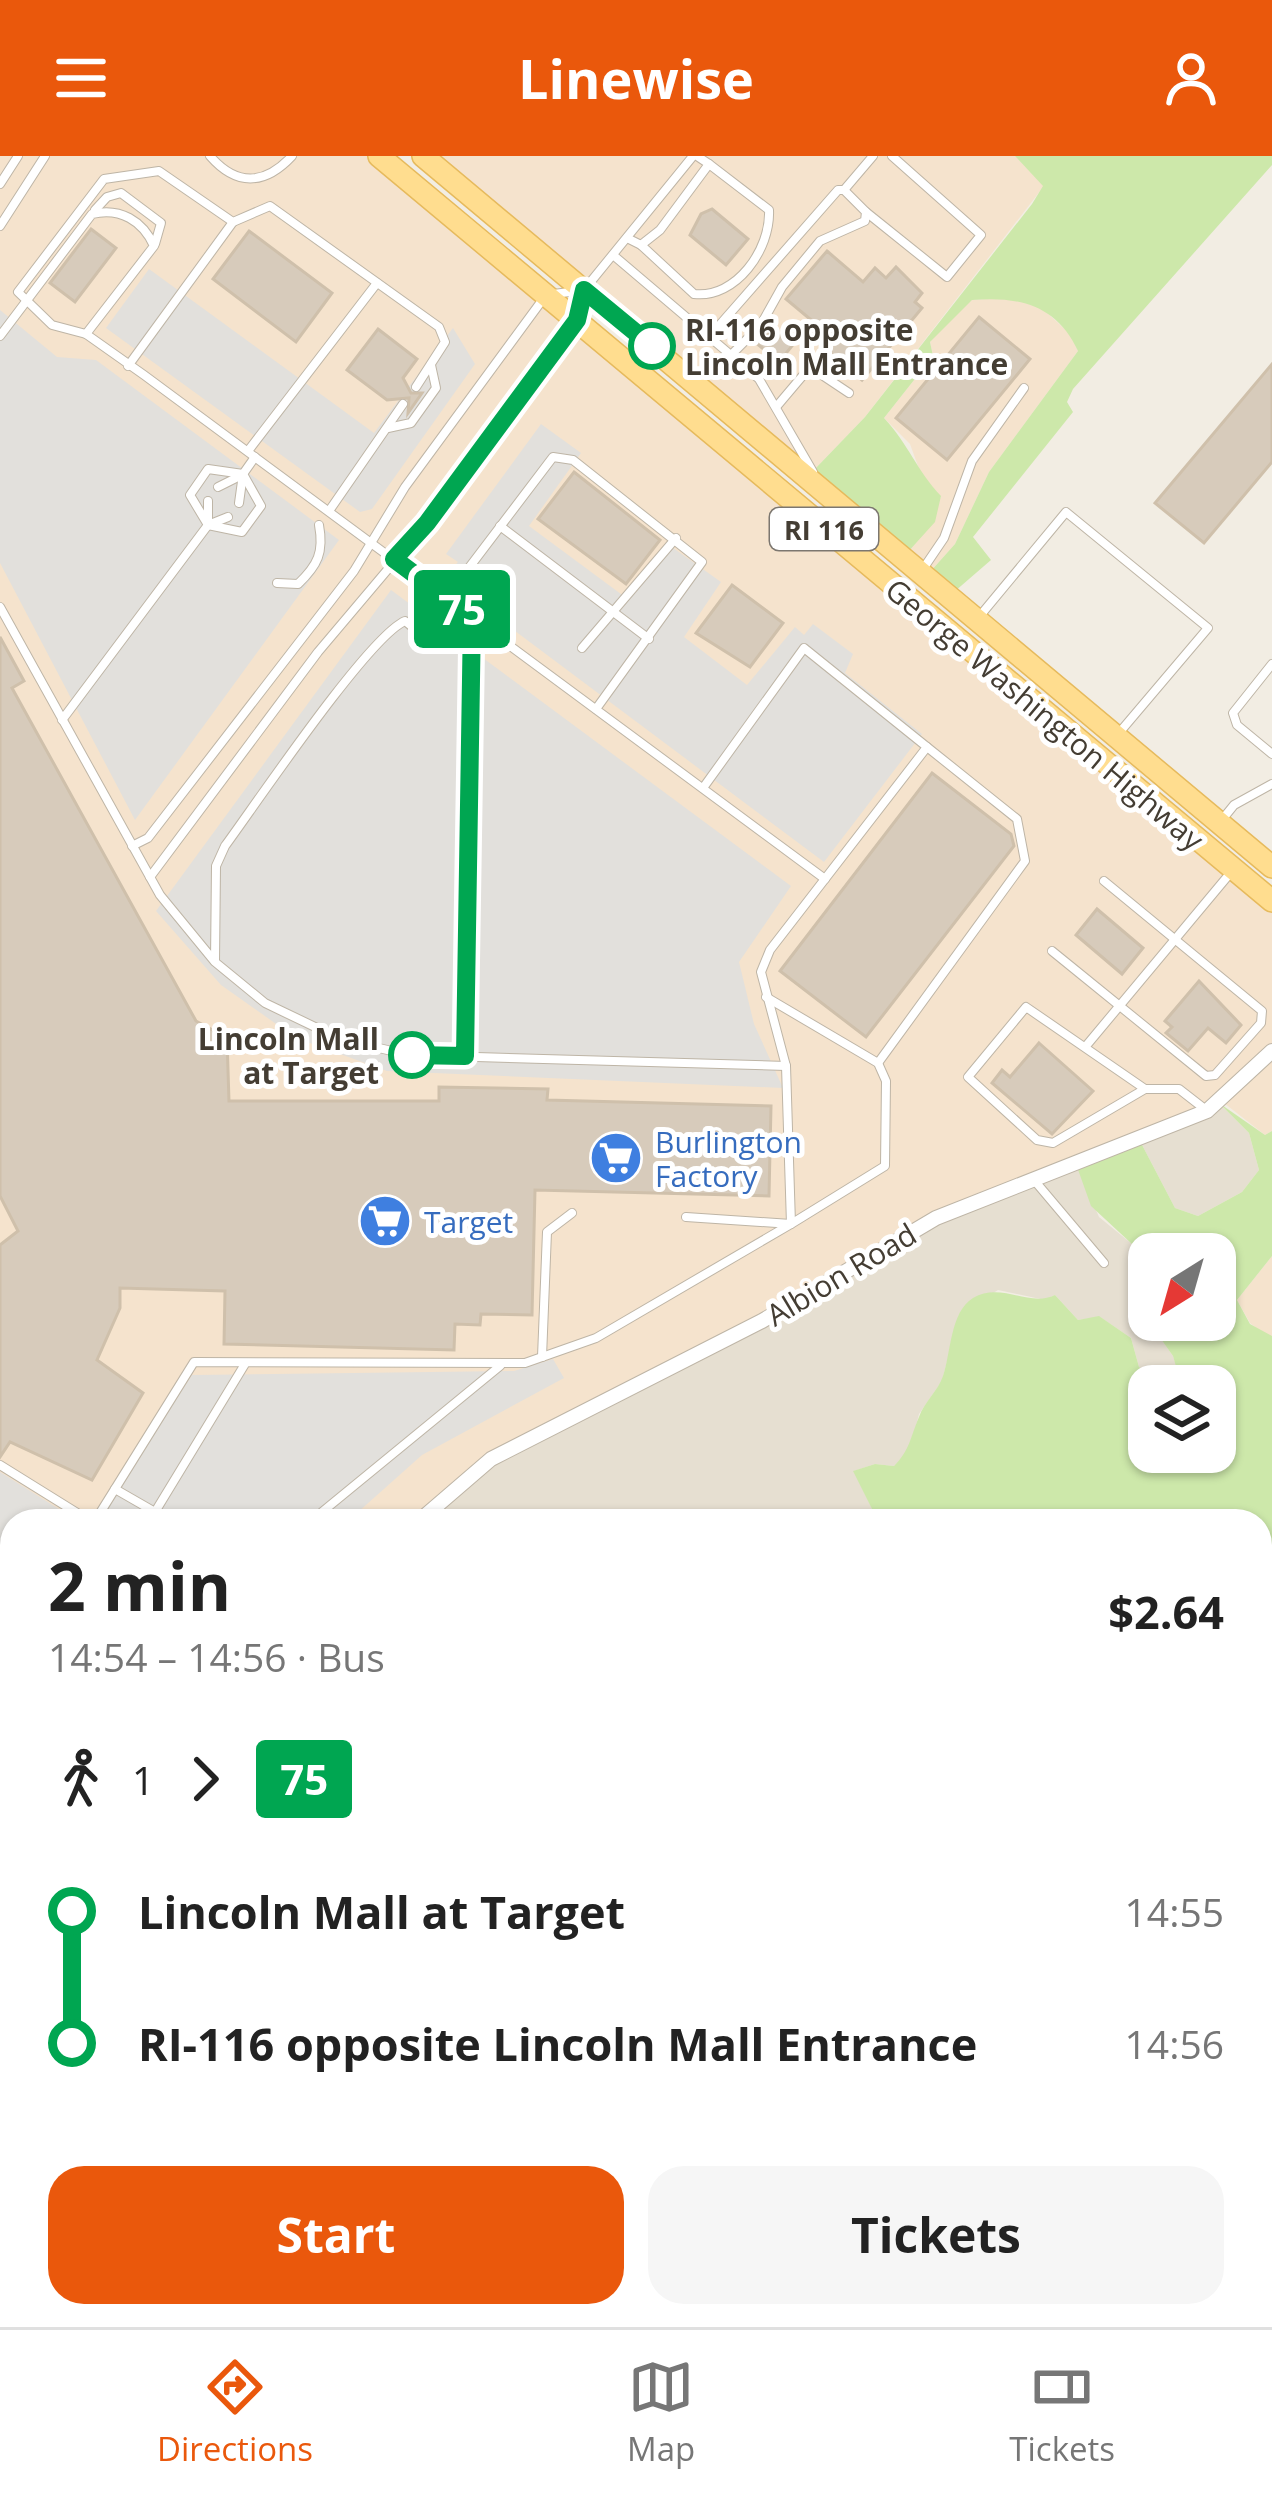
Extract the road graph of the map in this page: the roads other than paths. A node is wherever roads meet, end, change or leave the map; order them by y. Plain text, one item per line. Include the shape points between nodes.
1 (18, 156) edge
2 (45, 156) edge
3 (210, 156) edge
4 (379, 156) edge
5 (423, 156) edge
6 (695, 156) edge
7 (873, 156) edge
8 (892, 156) edge
9 (286, 158) edge
10 (709, 164) junction
11 (0, 184) edge
12 (844, 190) junction
13 (866, 212) junction
14 (92, 214) junction
15 (233, 222) junction
16 (0, 226) edge
17 (627, 238) junction
18 (641, 245) junction
19 (154, 246) junction
20 (613, 255) junction
21 (377, 283) junction
22 (584, 290) junction
23 (546, 295) junction
24 (24, 304) junction
25 (577, 320) junction
26 (763, 321) dead end
27 (86, 334) junction
28 (751, 335) dead end
29 (0, 336) edge
30 (710, 336) junction
31 (733, 354) junction
32 (128, 365) junction
33 (431, 365) junction
34 (416, 387) dead end
35 (1024, 388) dead end
36 (849, 393) dead end
37 (404, 404) dead end
38 (777, 406) junction
39 (387, 428) junction
40 (251, 454) junction
41 (243, 475) junction
42 (218, 488) dead end
43 (823, 489) junction
44 (208, 501) dead end
45 (238, 503) dead end
46 (328, 511) junction
47 (228, 518) dead end
48 (208, 525) junction
49 (319, 525) dead end
50 (500, 526) junction
51 (676, 538) junction
52 (373, 543) junction
53 (394, 559) junction
54 (922, 571) junction
55 (277, 583) dead end
56 (446, 598) junction
57 (0, 607) edge
58 (614, 613) junction
59 (472, 617) junction
60 (979, 617) junction
61 (649, 639) junction
62 (472, 640) junction
63 (582, 648) dead end
64 (1272, 664) edge
65 (596, 709) junction
66 (62, 719) junction
67 (1118, 734) junction
68 (927, 747) junction
69 (1272, 754) edge
70 (1272, 784) edge
71 (703, 788) junction
72 (1221, 820) junction
73 (132, 845) junction
74 (1272, 867) edge
75 (1233, 869) junction
76 (150, 877) junction
77 (825, 879) junction
78 (1105, 880) dead end
79 (1272, 901) edge
80 (1175, 939) junction
81 (1052, 951) dead end
82 (215, 962) junction
83 (765, 996) junction
84 (1119, 1006) junction
85 (1086, 1046) junction
86 (1272, 1051) edge
87 (465, 1056) junction
88 (878, 1063) junction
89 (786, 1066) junction
90 (1145, 1089) junction
91 (1207, 1111) junction
92 (1033, 1178) junction
93 (572, 1214) dead end
94 (686, 1217) dead end
95 (791, 1225) junction
96 (1104, 1263) dead end
97 (542, 1357) junction
98 (245, 1363) junction
99 (503, 1363) junction
100 (0, 1465) edge
101 (115, 1489) junction
102 (73, 1509) edge
103 (101, 1509) edge
104 (148, 1509) edge
105 (156, 1509) edge
106 (326, 1509) edge
107 (432, 1509) edge

1 - 11 lane
2 - 16 lane
3 - 9 lane via 232,178 252,181
4 - 23 main road, George Washington Highway / RI 116
5 - 22 main road, George Washington Highway / RI 116
6 - 10 lane
6 - 17 lane
7 - 12 lane
8 - 13 lane via 981,235 947,277
10 - 18 lane
10 - 18 lane via 769,210 767,242 721,294 706,296
12 - 13 lane
12 - 30 lane
13 - 26 lane via 860,227 820,241
14 - 19 lane via 129,217
14 - 19 lane via 121,193 160,223
14 - 24 lane
15 - 21 lane via 269,206
15 - 24 lane via 159,171 104,179 18,292
15 - 32 lane
17 - 18 lane
17 - 20 lane
19 - 27 lane
20 - 22 lane
20 - 30 lane
21 - 33 lane via 439,327 445,341
21 - 40 lane
22 - 23 lane
22 - 25 lane
22 - 43 main road, George Washington Highway / RI 116
23 - 25 main road, George Washington Highway / RI 116
23 - 52 lane
24 - 27 lane via 52,325
24 - 29 lane
25 - 53 lane
25 - 75 main road, George Washington Highway / RI 116
27 - 32 lane
28 - 31 lane
30 - 31 lane
31 - 38 lane
32 - 40 lane
33 - 34 lane
33 - 39 lane via 436,388 411,423
35 - 54 lane via 972,461 944,538
36 - 38 lane via 809,367
37 - 39 lane
38 - 43 lane
39 - 46 lane
40 - 41 lane
40 - 46 lane
41 - 42 lane
41 - 45 lane
41 - 48 lane via 208,469 190,494
41 - 48 lane via 261,506 242,532
43 - 54 main road, George Washington Highway / RI 116
44 - 48 lane
46 - 52 lane
47 - 48 lane
48 - 66 lane
49 - 55 lane via 318,560 298,584
50 - 51 lane via 562,455
50 - 56 lane
50 - 58 lane
51 - 58 lane
51 - 61 lane via 701,562
52 - 53 lane
52 - 73 lane via 218,754 148,838
53 - 56 lane
53 - 76 lane
54 - 60 main road, George Washington Highway / RI 116
56 - 59 lane
57 - 66 lane
58 - 61 lane
58 - 63 lane
59 - 62 lane
59 - 65 lane
60 - 67 main road, George Washington Highway / RI 116
60 - 67 lane via 1066,512 1208,628
61 - 65 lane
62 - 82 lane via 431,642 404,621 348,681 225,846 217,866
62 - 87 lane
64 - 69 lane via 1233,713
65 - 71 lane
66 - 73 lane
67 - 72 main road, George Washington Highway / RI 116
68 - 71 lane via 804,648
68 - 77 lane
68 - 88 lane via 1017,819 1025,862
70 - 72 lane
71 - 77 lane
72 - 74 main road, George Washington Highway / RI 116
73 - 76 lane
75 - 79 main road, George Washington Highway / RI 116
75 - 80 lane
76 - 82 lane
77 - 83 lane via 770,950 761,972
78 - 80 lane
80 - 84 lane
80 - 84 lane via 1262,1011 1261,1023 1207,1076
81 - 84 lane
82 - 87 lane via 265,1003 340,1040
83 - 88 lane
83 - 89 lane
84 - 85 lane
85 - 90 lane
85 - 90 lane via 1026,1007 968,1077 1037,1140 1053,1143
86 - 91 street, Albion Road
87 - 89 lane
88 - 95 lane via 886,1082 886,1166
89 - 95 lane
90 - 91 lane via 1179,1089
91 - 92 street, Albion Road
92 - 96 lane
92 - 107 street, Albion Road via 936,1218 784,1309 507,1450
93 - 97 lane via 547,1232
94 - 95 lane
95 - 97 lane via 596,1338
97 - 99 lane
98 - 99 lane
98 - 101 lane via 194,1362
98 - 105 lane
99 - 106 lane
100 - 102 lane
101 - 103 lane
101 - 104 lane

